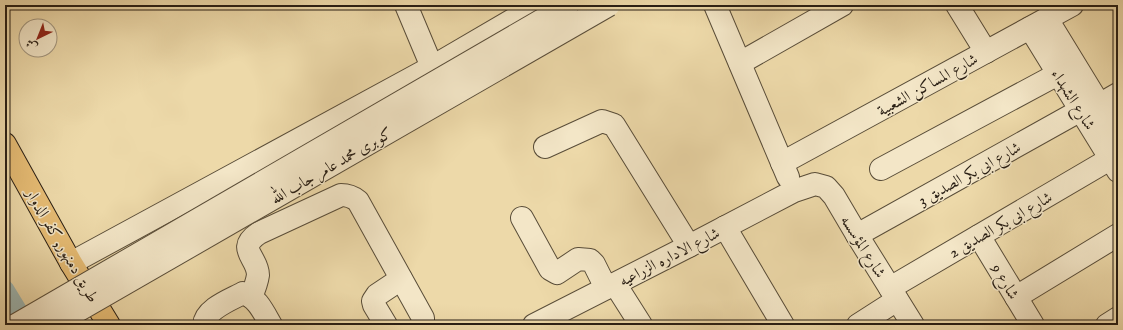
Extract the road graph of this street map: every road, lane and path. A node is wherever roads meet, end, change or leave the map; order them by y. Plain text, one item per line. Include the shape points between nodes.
1 (406, 5) edge
2 (538, 5) edge
3 (568, 5) edge
4 (610, 5) edge
5 (716, 5) edge
6 (842, 5) edge
7 (956, 5) edge
8 (1072, 5) edge
9 (1038, 23) junction
10 (986, 52) junction
11 (740, 63) junction
12 (432, 67) junction
13 (1058, 74) junction
14 (1118, 94) edge
15 (1090, 107) junction
16 (1118, 135) edge
17 (5, 144) edge
18 (545, 147) dead end
19 (782, 163) junction
20 (1114, 165) edge
21 (881, 169) dead end
22 (799, 189) junction
23 (522, 218) dead end
24 (725, 227) junction
25 (856, 235) junction
26 (1118, 235) edge
27 (979, 236) junction
28 (689, 246) junction
29 (71, 263) junction
30 (401, 279) junction
31 (610, 286) junction
32 (894, 294) junction
33 (251, 297) junction
34 (1016, 297) junction
35 (1118, 318) edge
36 (536, 324) edge
37 (16, 325) edge
38 (53, 325) edge
39 (109, 325) edge
40 (204, 325) edge
41 (271, 325) edge
42 (386, 325) edge
43 (423, 325) edge
44 (641, 325) edge
45 (783, 325) edge
46 (858, 325) edge
47 (913, 325) edge
48 (1033, 325) edge
49 (1107, 325) edge

1 - 12 street
2 - 12 street
3 - 37 street, كوبرى محمد عامر جاب الله, bridge
4 - 38 street, كوبرى محمد عامر جاب الله, bridge
5 - 11 street
6 - 11 street
7 - 10 street
8 - 9 street, شارع المساكن الشعبية
9 - 10 street, شارع المساكن الشعبية
9 - 13 street, شارع الشهداء
9 - 15 street, شارع الشهداء
10 - 19 street, شارع المساكن الشعبية
11 - 19 street
12 - 29 street
13 - 15 street, شارع الشهداء
13 - 21 street
14 - 15 street, شارع ابى بكر الصديق 3
15 - 16 street, شارع الشهداء
15 - 20 street, شارع الشهداء
15 - 25 street, شارع ابى بكر الصديق 3
17 - 29 main road, طريق دمنهور, كفر الدوار
18 - 28 street via 602,121 614,125
19 - 22 street
20 - 27 street, شارع ابى بكر الصديق 2
22 - 24 street, شارع الاداره الزراعيه
22 - 25 street, شارع المؤسسه via 815,184 826,187 834,196
23 - 31 street via 553,272 557,273 578,259 590,260
24 - 28 street, شارع الاداره الزراعيه
24 - 45 street
25 - 32 street, شارع المؤسسه
26 - 34 street
27 - 32 street, شارع ابى بكر الصديق 2
27 - 34 street, شارع 9
28 - 31 street, شارع الاداره الزراعيه
29 - 39 main road, طريق دمنهور, كفر الدوار
30 - 33 street via 358,201 353,197 341,195 251,238 248,250 258,274
30 - 42 street via 377,294 373,301
30 - 43 street via 423,318
31 - 36 street, شارع الاداره الزراعيه
31 - 44 street
32 - 46 street, شارع ابى بكر الصديق 2
32 - 47 street, شارع المؤسسه
33 - 40 street via 243,293 210,312 204,320
33 - 41 street
34 - 48 street, شارع 9
35 - 49 street

